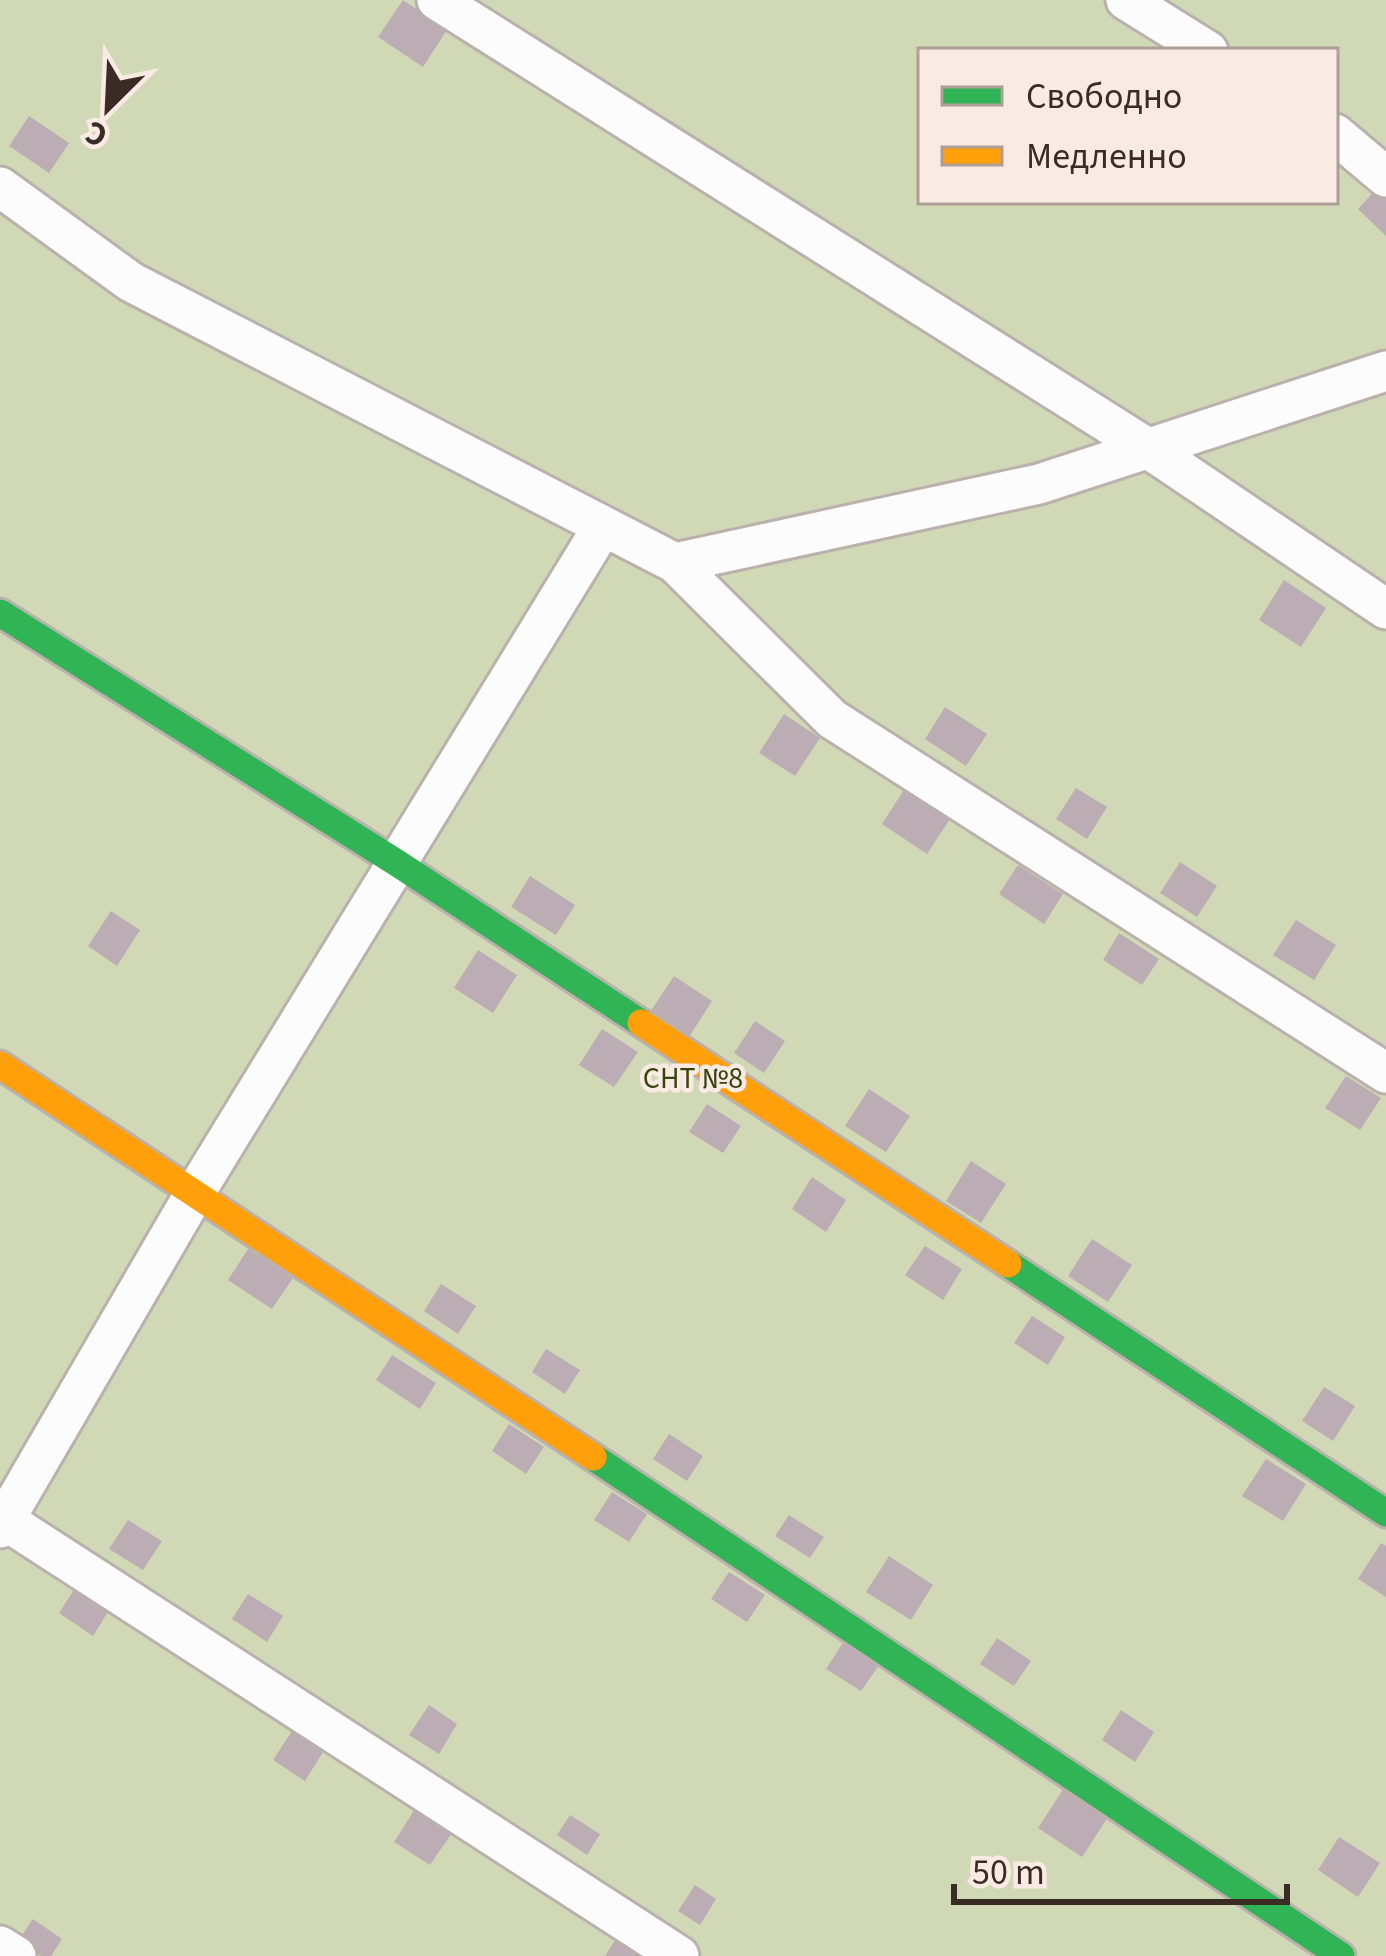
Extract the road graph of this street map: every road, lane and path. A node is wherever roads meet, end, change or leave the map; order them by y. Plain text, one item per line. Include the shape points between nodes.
1 (437, 0) edge
2 (1126, 0) edge
3 (1203, 48) edge
4 (1338, 137) edge
5 (1386, 177) edge
6 (0, 187) edge
7 (1386, 371) edge
8 (1149, 448) junction
9 (602, 528) junction
10 (675, 563) junction
11 (1386, 609) edge
12 (0, 613) edge
13 (397, 863) junction
14 (0, 1065) edge
15 (1386, 1073) edge
16 (196, 1191) junction
17 (1386, 1513) edge
18 (2, 1522) edge
19 (0, 1946) edge
20 (16, 1956) edge
21 (680, 1956) edge
22 (1341, 1956) edge

1 - 8 street
2 - 3 street
4 - 5 street
6 - 9 street via 131,282
7 - 8 street
8 - 10 street via 1040,484
8 - 11 street
9 - 10 street
9 - 13 street
10 - 15 street via 832,718
12 - 13 street
13 - 16 street
13 - 17 street
14 - 16 street
16 - 18 street
16 - 22 street
18 - 21 street
19 - 20 street

